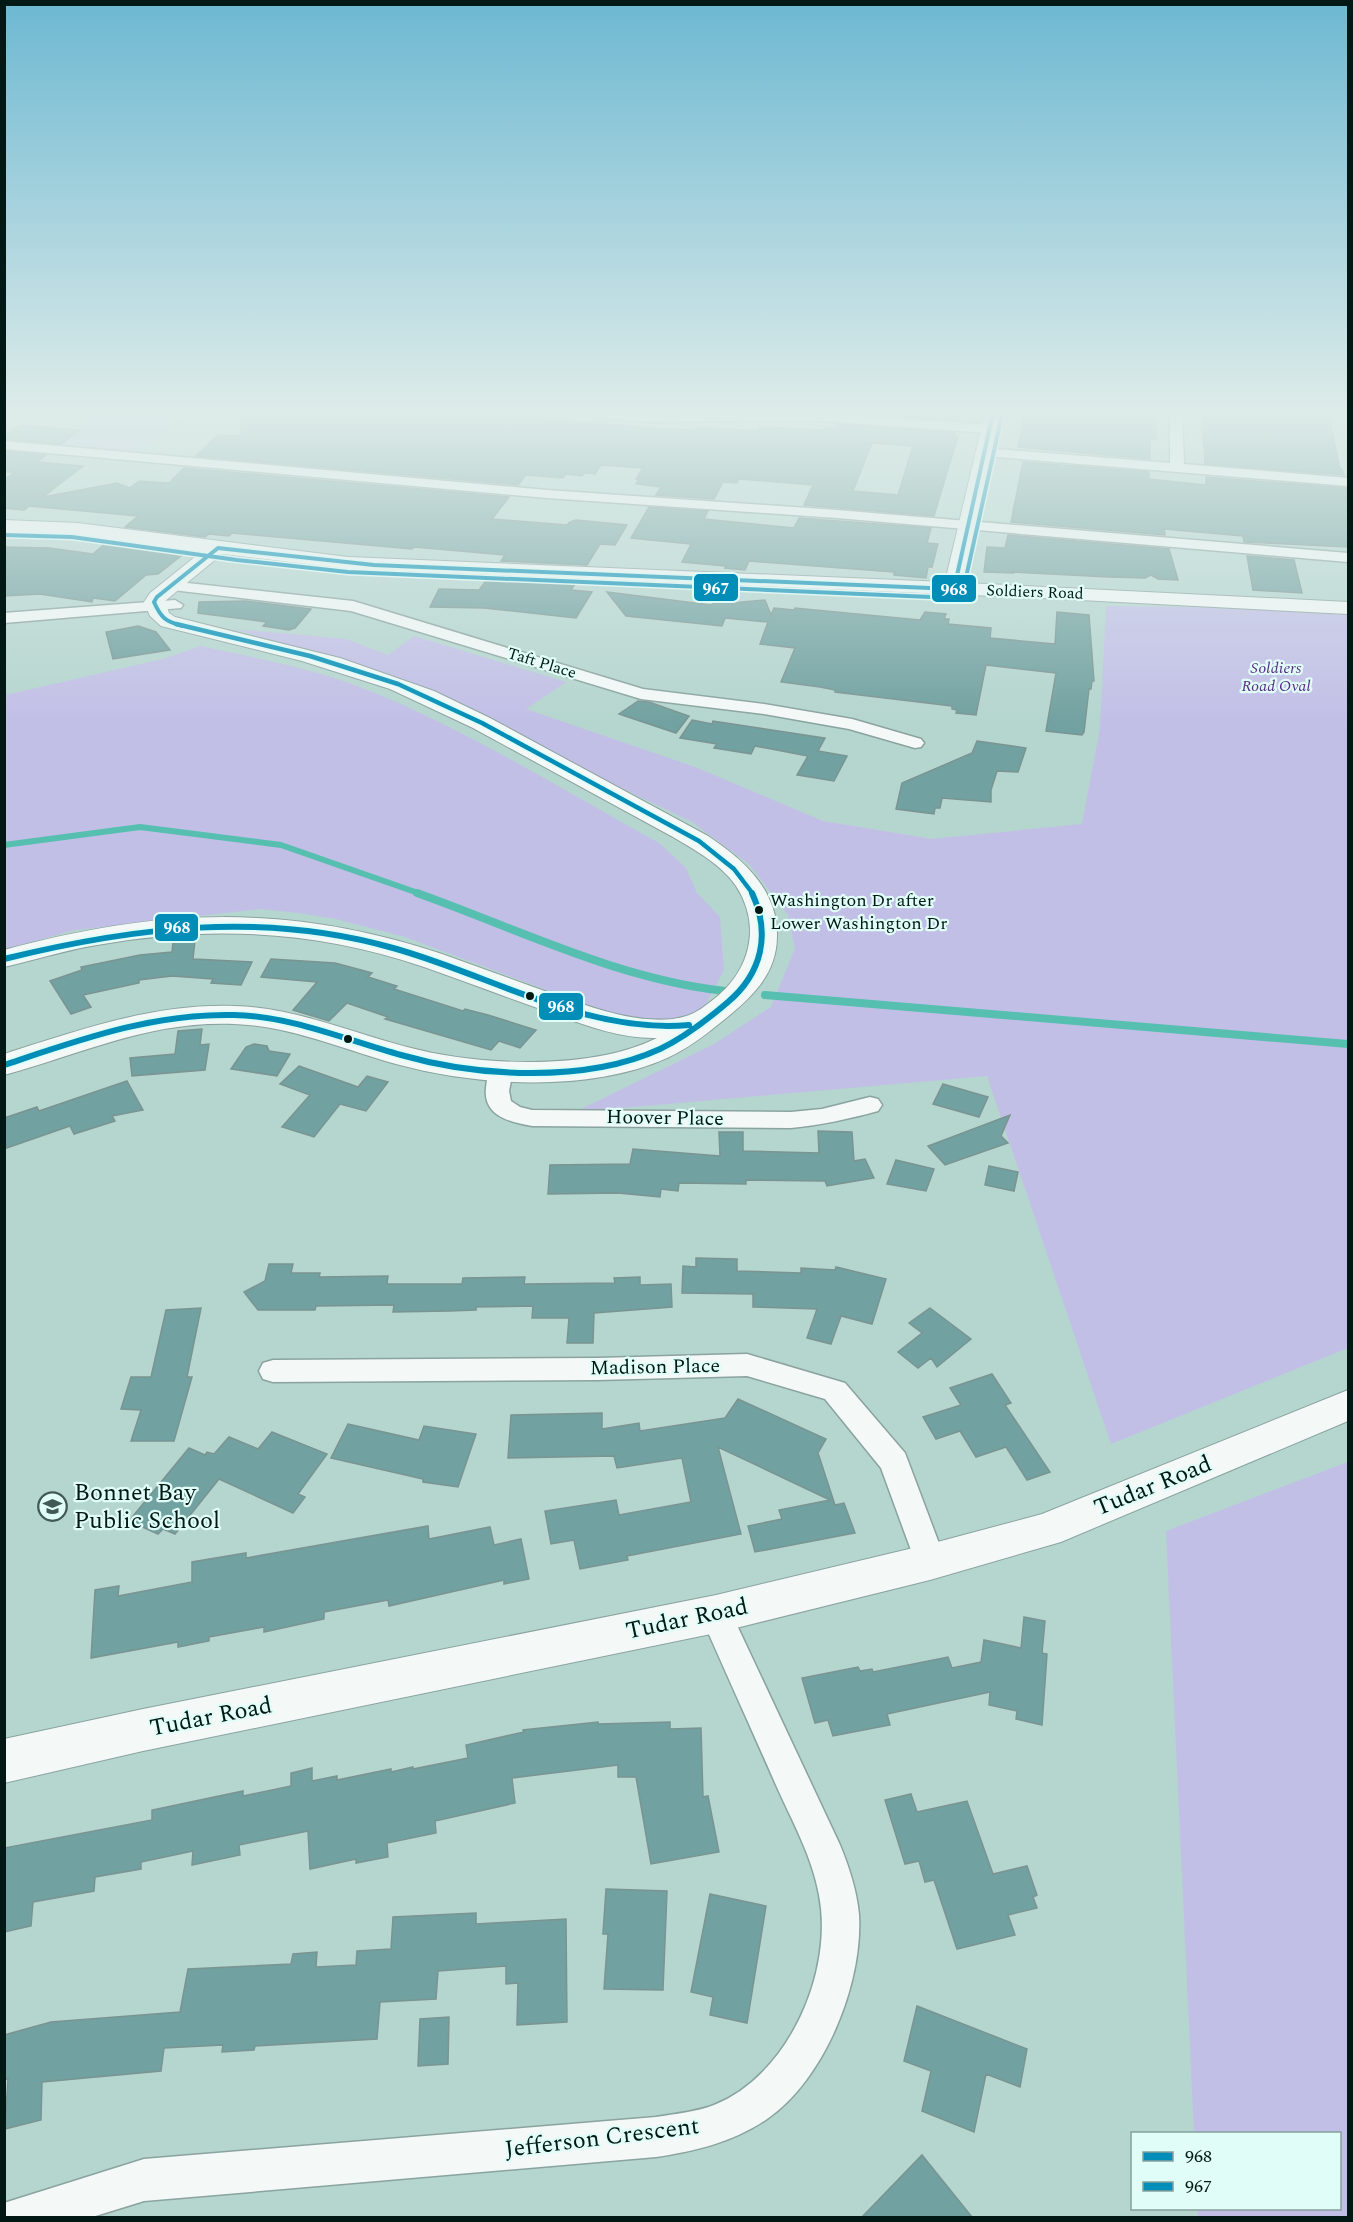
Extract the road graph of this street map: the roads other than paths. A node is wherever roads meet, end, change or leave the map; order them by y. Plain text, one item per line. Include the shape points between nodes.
1 (856, 517) edge
2 (971, 517) edge
3 (969, 525) junction
4 (4, 526) edge
5 (228, 550) junction
6 (1348, 558) edge
7 (190, 589) junction
8 (954, 589) junction
9 (170, 606) junction
10 (1348, 608) edge
11 (4, 618) edge
12 (915, 743) dead end
13 (4, 958) edge
14 (709, 1017) junction
15 (606, 1023) junction
16 (4, 1065) edge
17 (501, 1070) junction
18 (870, 1105) dead end
19 (273, 1371) dead end
20 (1348, 1405) edge
21 (930, 1562) junction
22 (716, 1614) junction
23 (4, 1761) edge
24 (18, 2217) edge

1 - 3 street
2 - 3 street
3 - 6 street
3 - 8 street
4 - 5 street, Soldiers Road via 74,528
5 - 7 street
5 - 8 street, Soldiers Road via 374,565
5 - 9 street
7 - 9 street
7 - 12 street, Taft Place via 353,606 641,694 852,724
8 - 10 street, Soldiers Road
9 - 11 street
9 - 14 street via 201,631 301,653 402,686 481,724 715,853 739,872 753,891 763,922 762,950 747,984 732,1001
13 - 15 street via 72,940 174,925 260,923 298,927 406,952
14 - 15 street via 665,1030
14 - 17 street via 684,1038 642,1057 612,1065 566,1072
15 - 17 street via 590,1049 567,1062
16 - 17 street via 133,1024 204,1014 267,1017 409,1058 447,1066
17 - 18 street, Hoover Place via 496,1087 499,1106 532,1118 791,1120
19 - 21 street, Madison Place via 747,1365 835,1391 894,1462
20 - 21 street, Tudar Road via 1047,1530
21 - 22 street, Tudar Road
22 - 23 street, Tudar Road
22 - 24 street, Jefferson Crescent via 827,1858 840,1913 836,1963 824,2012 814,2037 778,2085 731,2118 689,2131 144,2180

